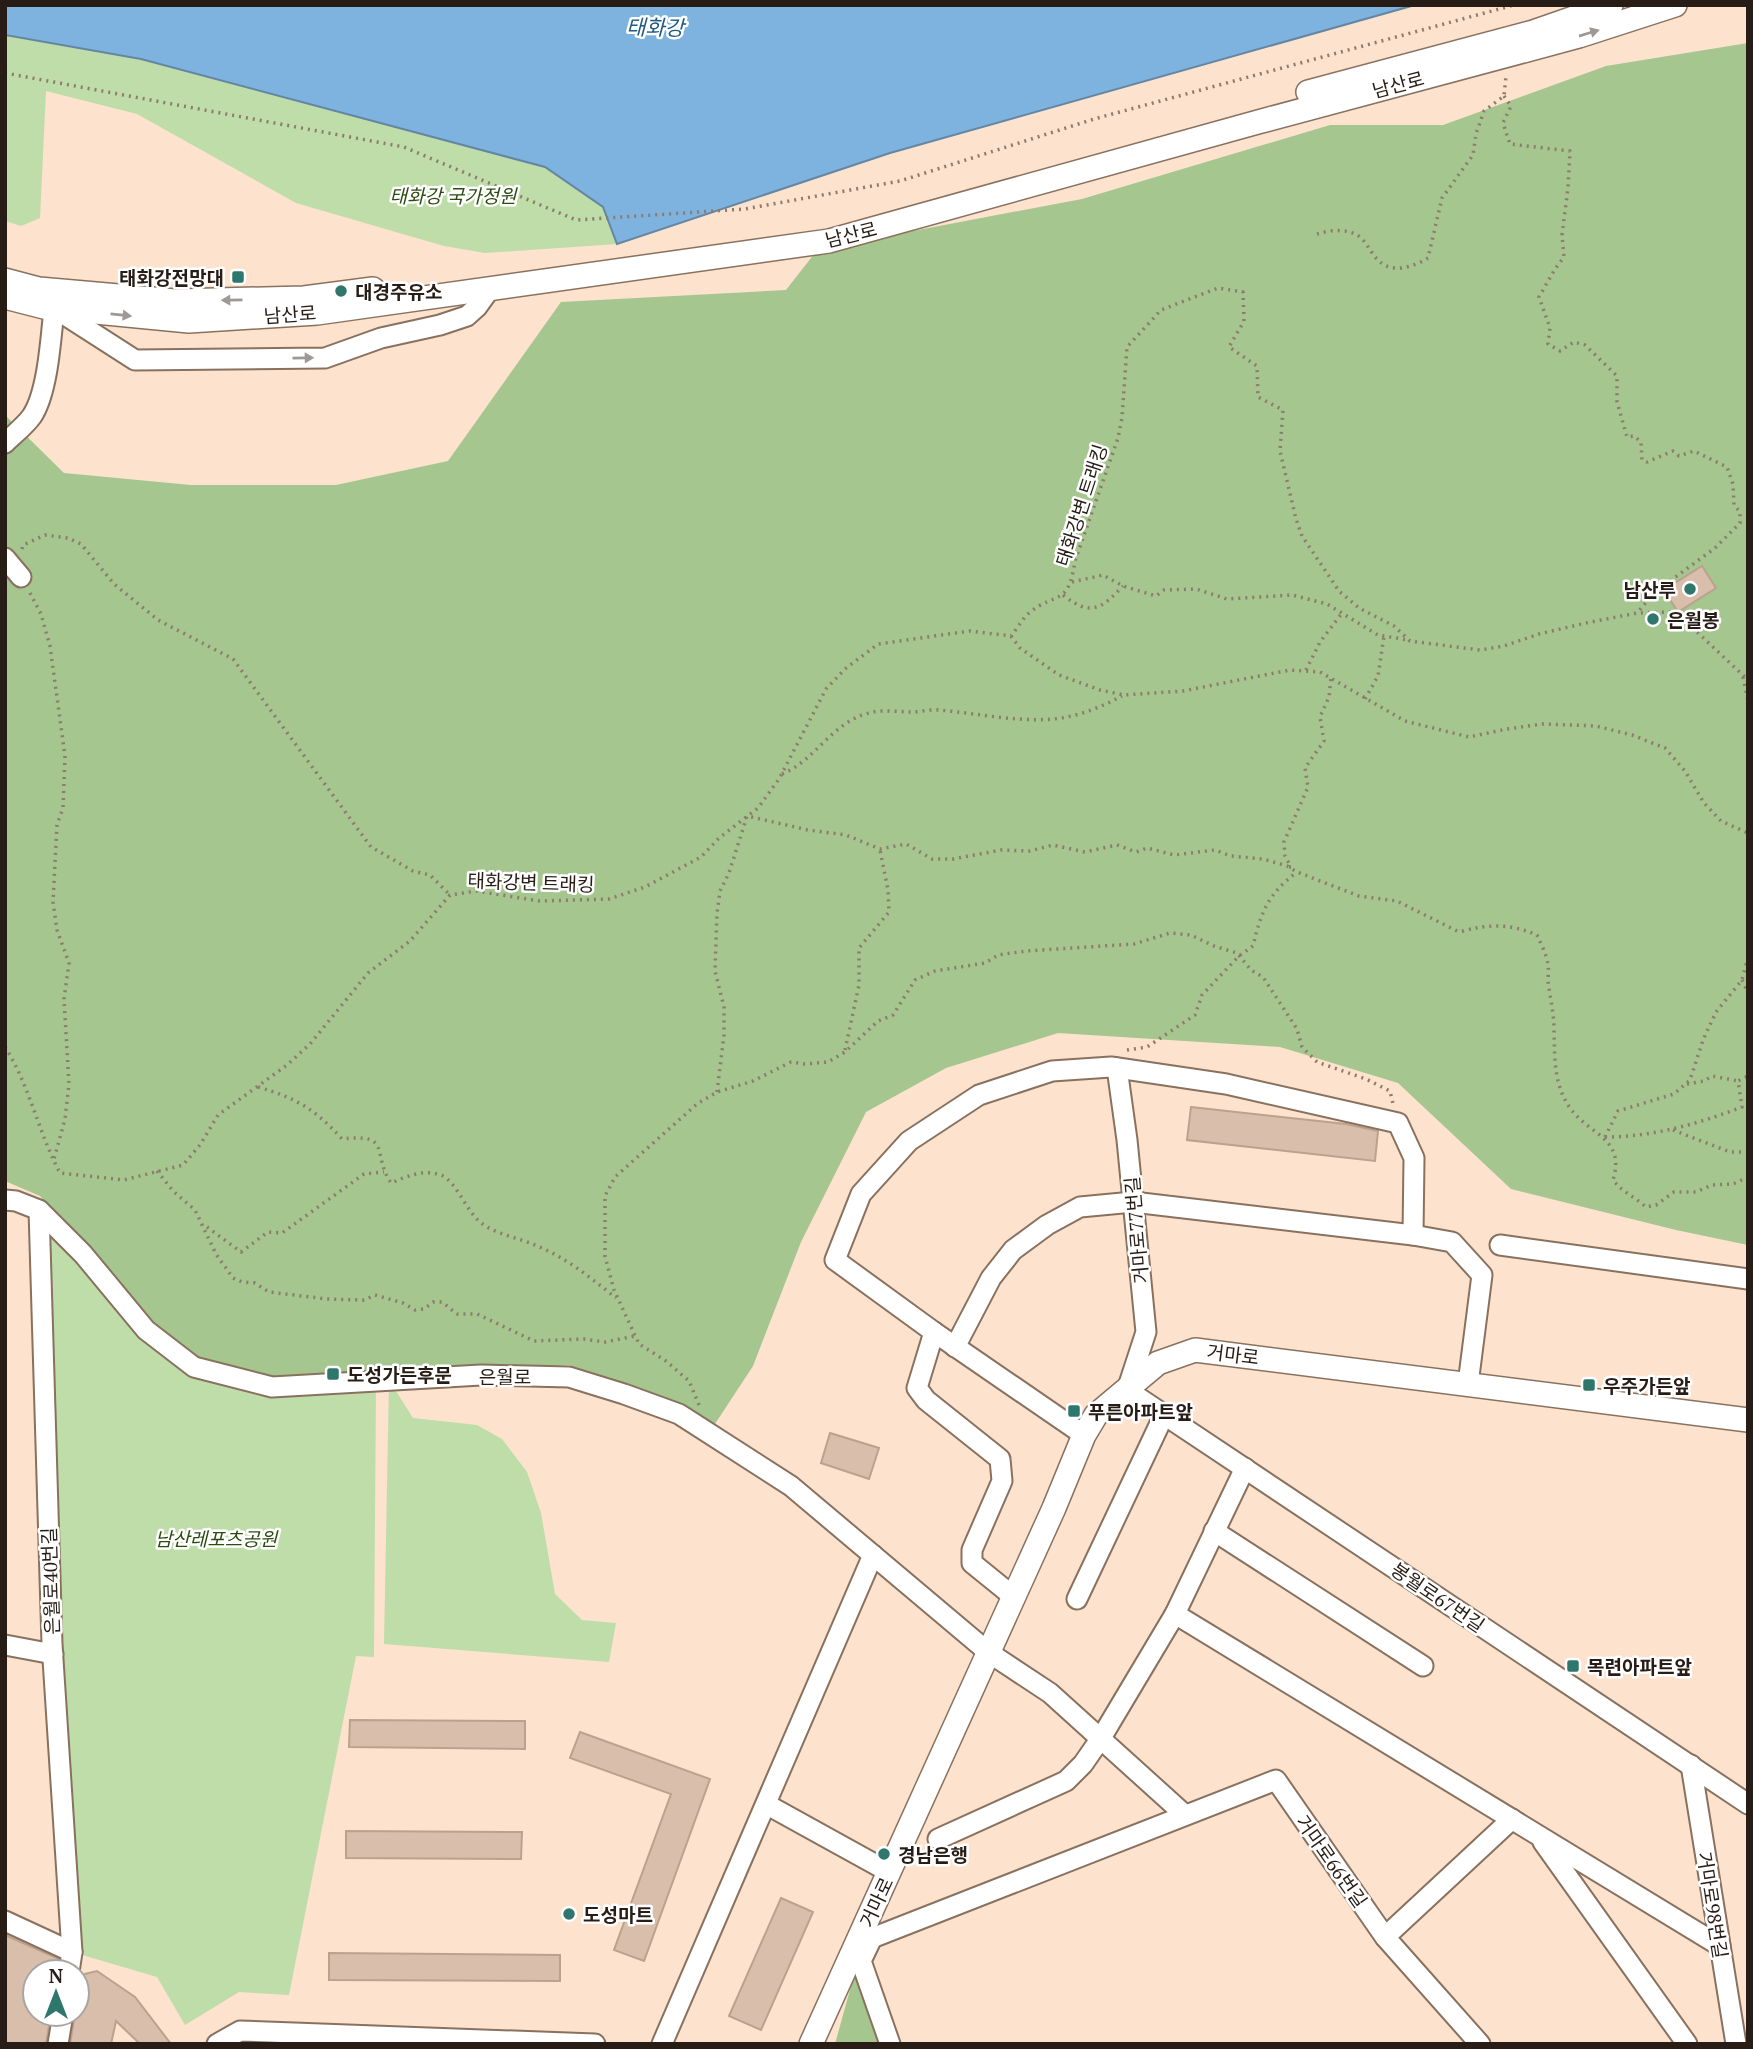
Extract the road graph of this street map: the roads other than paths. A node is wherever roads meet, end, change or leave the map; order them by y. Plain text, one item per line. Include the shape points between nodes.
1 (1611, 5) edge
2 (1675, 5) edge
3 (5, 280) edge
4 (489, 289) junction
5 (5, 297) edge
6 (54, 308) junction
7 (5, 443) edge
8 (5, 558) edge
9 (21, 577) road end
10 (1117, 1068) junction
11 (5, 1200) edge
12 (1133, 1202) junction
13 (39, 1210) junction
14 (1413, 1236) junction
15 (1500, 1245) dead end
16 (1748, 1279) edge
17 (934, 1332) junction
18 (956, 1347) junction
19 (1468, 1384) junction
20 (1127, 1390) junction
21 (1164, 1415) junction
22 (1748, 1420) edge
23 (1084, 1435) junction
24 (1245, 1468) junction
25 (1214, 1531) junction
26 (873, 1555) junction
27 (1014, 1597) junction
28 (1077, 1599) dead end
29 (1175, 1614) junction
30 (5, 1645) edge
31 (988, 1652) junction
32 (53, 1654) junction
33 (1423, 1665) dead end
34 (1101, 1738) junction
35 (1690, 1765) junction
36 (766, 1804) junction
37 (1748, 1804) edge
38 (1185, 1815) junction
39 (1512, 1819) junction
40 (1538, 1835) junction
41 (939, 1839) dead end
42 (889, 1872) junction
43 (5, 1921) edge
44 (1385, 1937) junction
45 (1720, 1946) junction
46 (72, 1952) junction
47 (71, 1958) edge
48 (216, 2044) edge
49 (594, 2044) edge
50 (662, 2044) edge
51 (811, 2044) edge
52 (890, 2044) edge
53 (1480, 2044) edge
54 (1687, 2044) edge
55 (1736, 2044) edge

1 -> 3 main road, 남산로 via 1533,32 828,229 304,298 175,301 39,289
4 -> 2 main road, 남산로 via 829,241 1579,36
6 -> 4 main road, 남산로 via 189,321 317,313
6 -> 4 street via 135,360 325,358 467,316
5 - 6 main road, 남산로
6 - 7 street via 40,399 32,416
8 - 9 street
10 - 12 street, 거마로77번길
10 - 14 street via 1226,1084 1398,1123 1414,1158
10 - 17 street via 1052,1071 979,1095 909,1141 861,1194 835,1260
11 - 13 street, 은월로
12 - 14 street
12 - 18 street via 1080,1208 1013,1250 991,1279
12 - 20 street, 거마로77번길 via 1146,1332
13 - 26 street, 은월로 via 83,1254 146,1330 194,1367 272,1387 481,1375 569,1377 679,1414 792,1486
13 - 32 street, 은월로40번길
14 - 19 street via 1452,1242 1482,1275
15 - 16 street
17 - 18 street
17 - 27 street via 917,1388 926,1401 1000,1459 1002,1481 972,1550 972,1563
18 - 23 street
19 - 20 main road, 거마로 via 1195,1350 1158,1363
19 - 22 main road, 거마로
20 - 21 street, 봉월로67번길
20 - 23 main road, 거마로 via 1097,1415
21 - 24 street, 봉월로67번길
21 - 28 street
23 - 27 main road, 거마로
24 - 25 street
24 - 35 street, 봉월로67번길
25 - 29 street
25 - 33 street
26 - 31 street, 은월로
26 - 36 street
27 - 31 main road, 거마로
29 - 34 street
29 - 39 street
30 - 32 street
31 - 34 street, 은월로 via 1050,1693
31 - 42 main road, 거마로
32 - 46 street, 은월로40번길
34 - 38 street, 은월로
34 - 41 street via 1066,1781
35 - 37 street, 봉월로67번길
35 - 45 street, 거마로98번길
36 - 42 street
36 - 50 street
38 - 44 street, 거마로66번길 via 1276,1780
38 - 52 street, 거마로66번길 via 872,1938 861,1961
39 - 40 street
39 - 44 street
40 - 45 street
40 - 54 street
42 - 51 main road, 거마로
43 - 46 street
44 - 53 street, 거마로66번길
45 - 55 street, 거마로98번길
46 - 47 street, 은월로40번길
48 - 49 street via 240,2031

